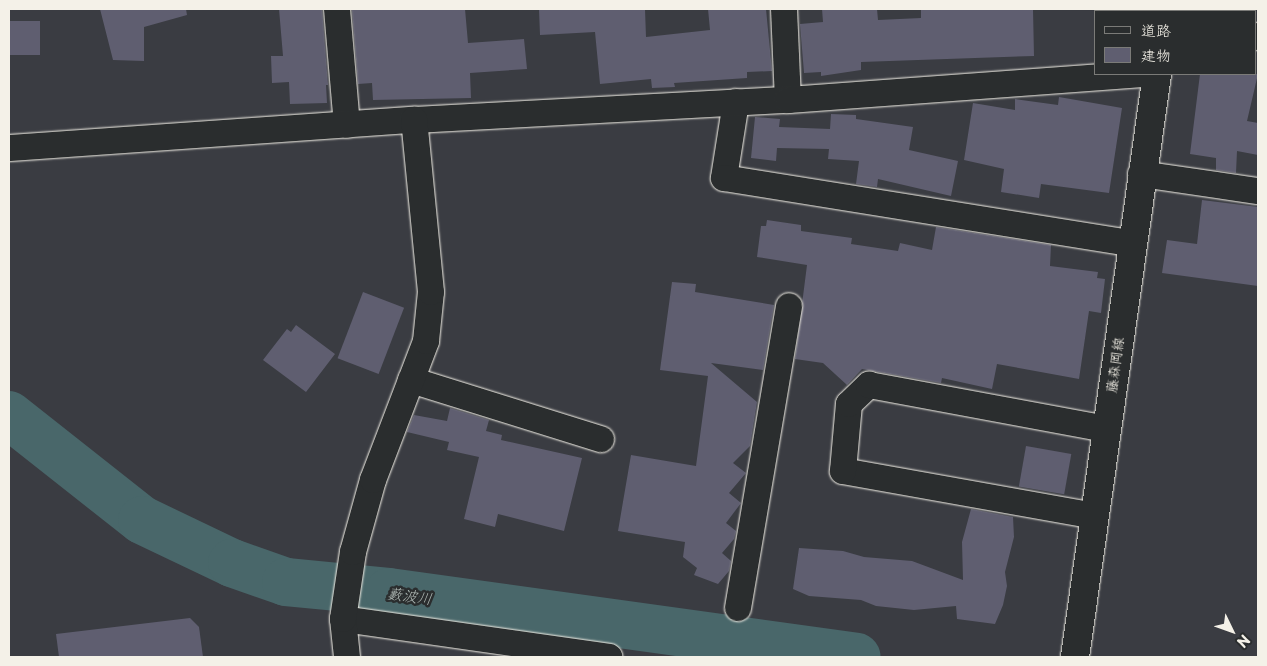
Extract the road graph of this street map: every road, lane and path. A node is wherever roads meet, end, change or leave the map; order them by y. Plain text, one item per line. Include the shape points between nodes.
1 (337, 9) edge
2 (784, 9) edge
3 (1126, 75) edge
4 (1157, 75) edge
5 (788, 100) junction
6 (736, 102) junction
7 (414, 120) junction
8 (347, 125) junction
9 (9, 148) edge
10 (1142, 174) junction
11 (1258, 191) edge
12 (1132, 243) junction
13 (789, 306) dead end
14 (411, 380) junction
15 (1107, 429) junction
16 (601, 439) dead end
17 (1094, 516) junction
18 (738, 608) dead end
19 (343, 619) junction
20 (348, 657) edge
21 (608, 657) edge
22 (1075, 657) edge

1 - 8 street
2 - 5 street
3 - 5 street
4 - 10 main road, 藤森岡線
5 - 6 street
6 - 7 street
6 - 12 street via 724,178
7 - 8 street
7 - 14 street via 431,292 426,342
8 - 9 street
10 - 11 street
10 - 12 main road, 藤森岡線
12 - 15 main road, 藤森岡線
13 - 18 street
14 - 16 street
14 - 19 street via 373,480 353,552
15 - 17 main road, 藤森岡線
15 - 17 street via 869,385 849,404 843,471
17 - 22 main road, 藤森岡線
19 - 20 street
19 - 21 street

